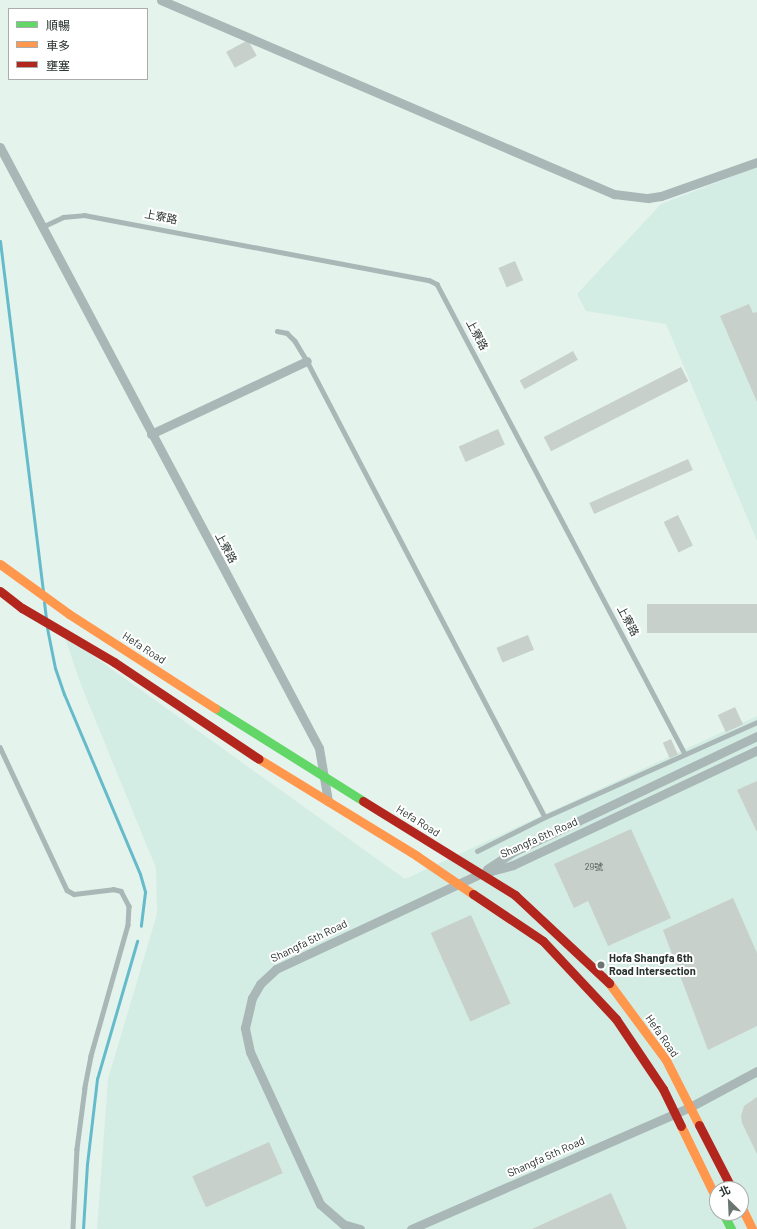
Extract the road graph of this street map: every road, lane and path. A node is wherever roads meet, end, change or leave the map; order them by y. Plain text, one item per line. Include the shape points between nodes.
1 (161, 0) edge
2 (0, 147) edge
3 (757, 162) edge
4 (42, 227) junction
5 (276, 331) dead end
6 (307, 361) junction
7 (151, 434) junction
8 (0, 564) edge
9 (0, 591) edge
10 (757, 722) edge
11 (757, 736) edge
12 (0, 747) edge
13 (757, 750) edge
14 (685, 754) junction
15 (326, 779) junction
16 (328, 802) junction
17 (545, 817) junction
18 (477, 851) dead end
19 (480, 874) junction
20 (459, 884) junction
21 (757, 1071) edge
22 (690, 1107) junction
23 (675, 1114) junction
24 (728, 1181) edge
25 (709, 1184) edge
26 (73, 1229) edge
27 (360, 1229) edge
28 (411, 1229) edge

1 - 3 street via 614,194 648,198 661,196
2 - 4 street, 上寮路
4 - 7 street, 上寮路
4 - 14 lane, 上寮路 via 68,215 84,215 429,280 437,284
5 - 6 lane via 287,333
6 - 7 street
6 - 17 lane
7 - 15 street, 上寮路 via 319,748
8 - 15 street, Hefa Road via 68,614
9 - 16 street via 22,608 114,662 228,740
10 - 14 lane
11 - 19 street, Shangfa 6th Road via 515,850
12 - 26 lane via 67,890 74,894 113,889 122,891 129,906 128,925 91,1056 85,1088 77,1149
13 - 19 street, Shangfa 6th Road via 513,865
14 - 17 lane
15 - 16 street, 上寮路
15 - 19 street, Hefa Road
16 - 20 street
17 - 18 lane
19 - 20 street, Shangfa 5th Road
19 - 22 street, Hefa Road via 515,895 610,984 666,1060
20 - 23 street via 543,942 616,1019 663,1089
20 - 27 street, Shangfa 5th Road via 276,969 260,984 252,998 245,1028 250,1052 320,1204 343,1224
21 - 22 street, Shangfa 5th Road
22 - 23 street, Shangfa 5th Road
22 - 24 street, Hefa Road
23 - 25 street
23 - 28 street, Shangfa 5th Road

